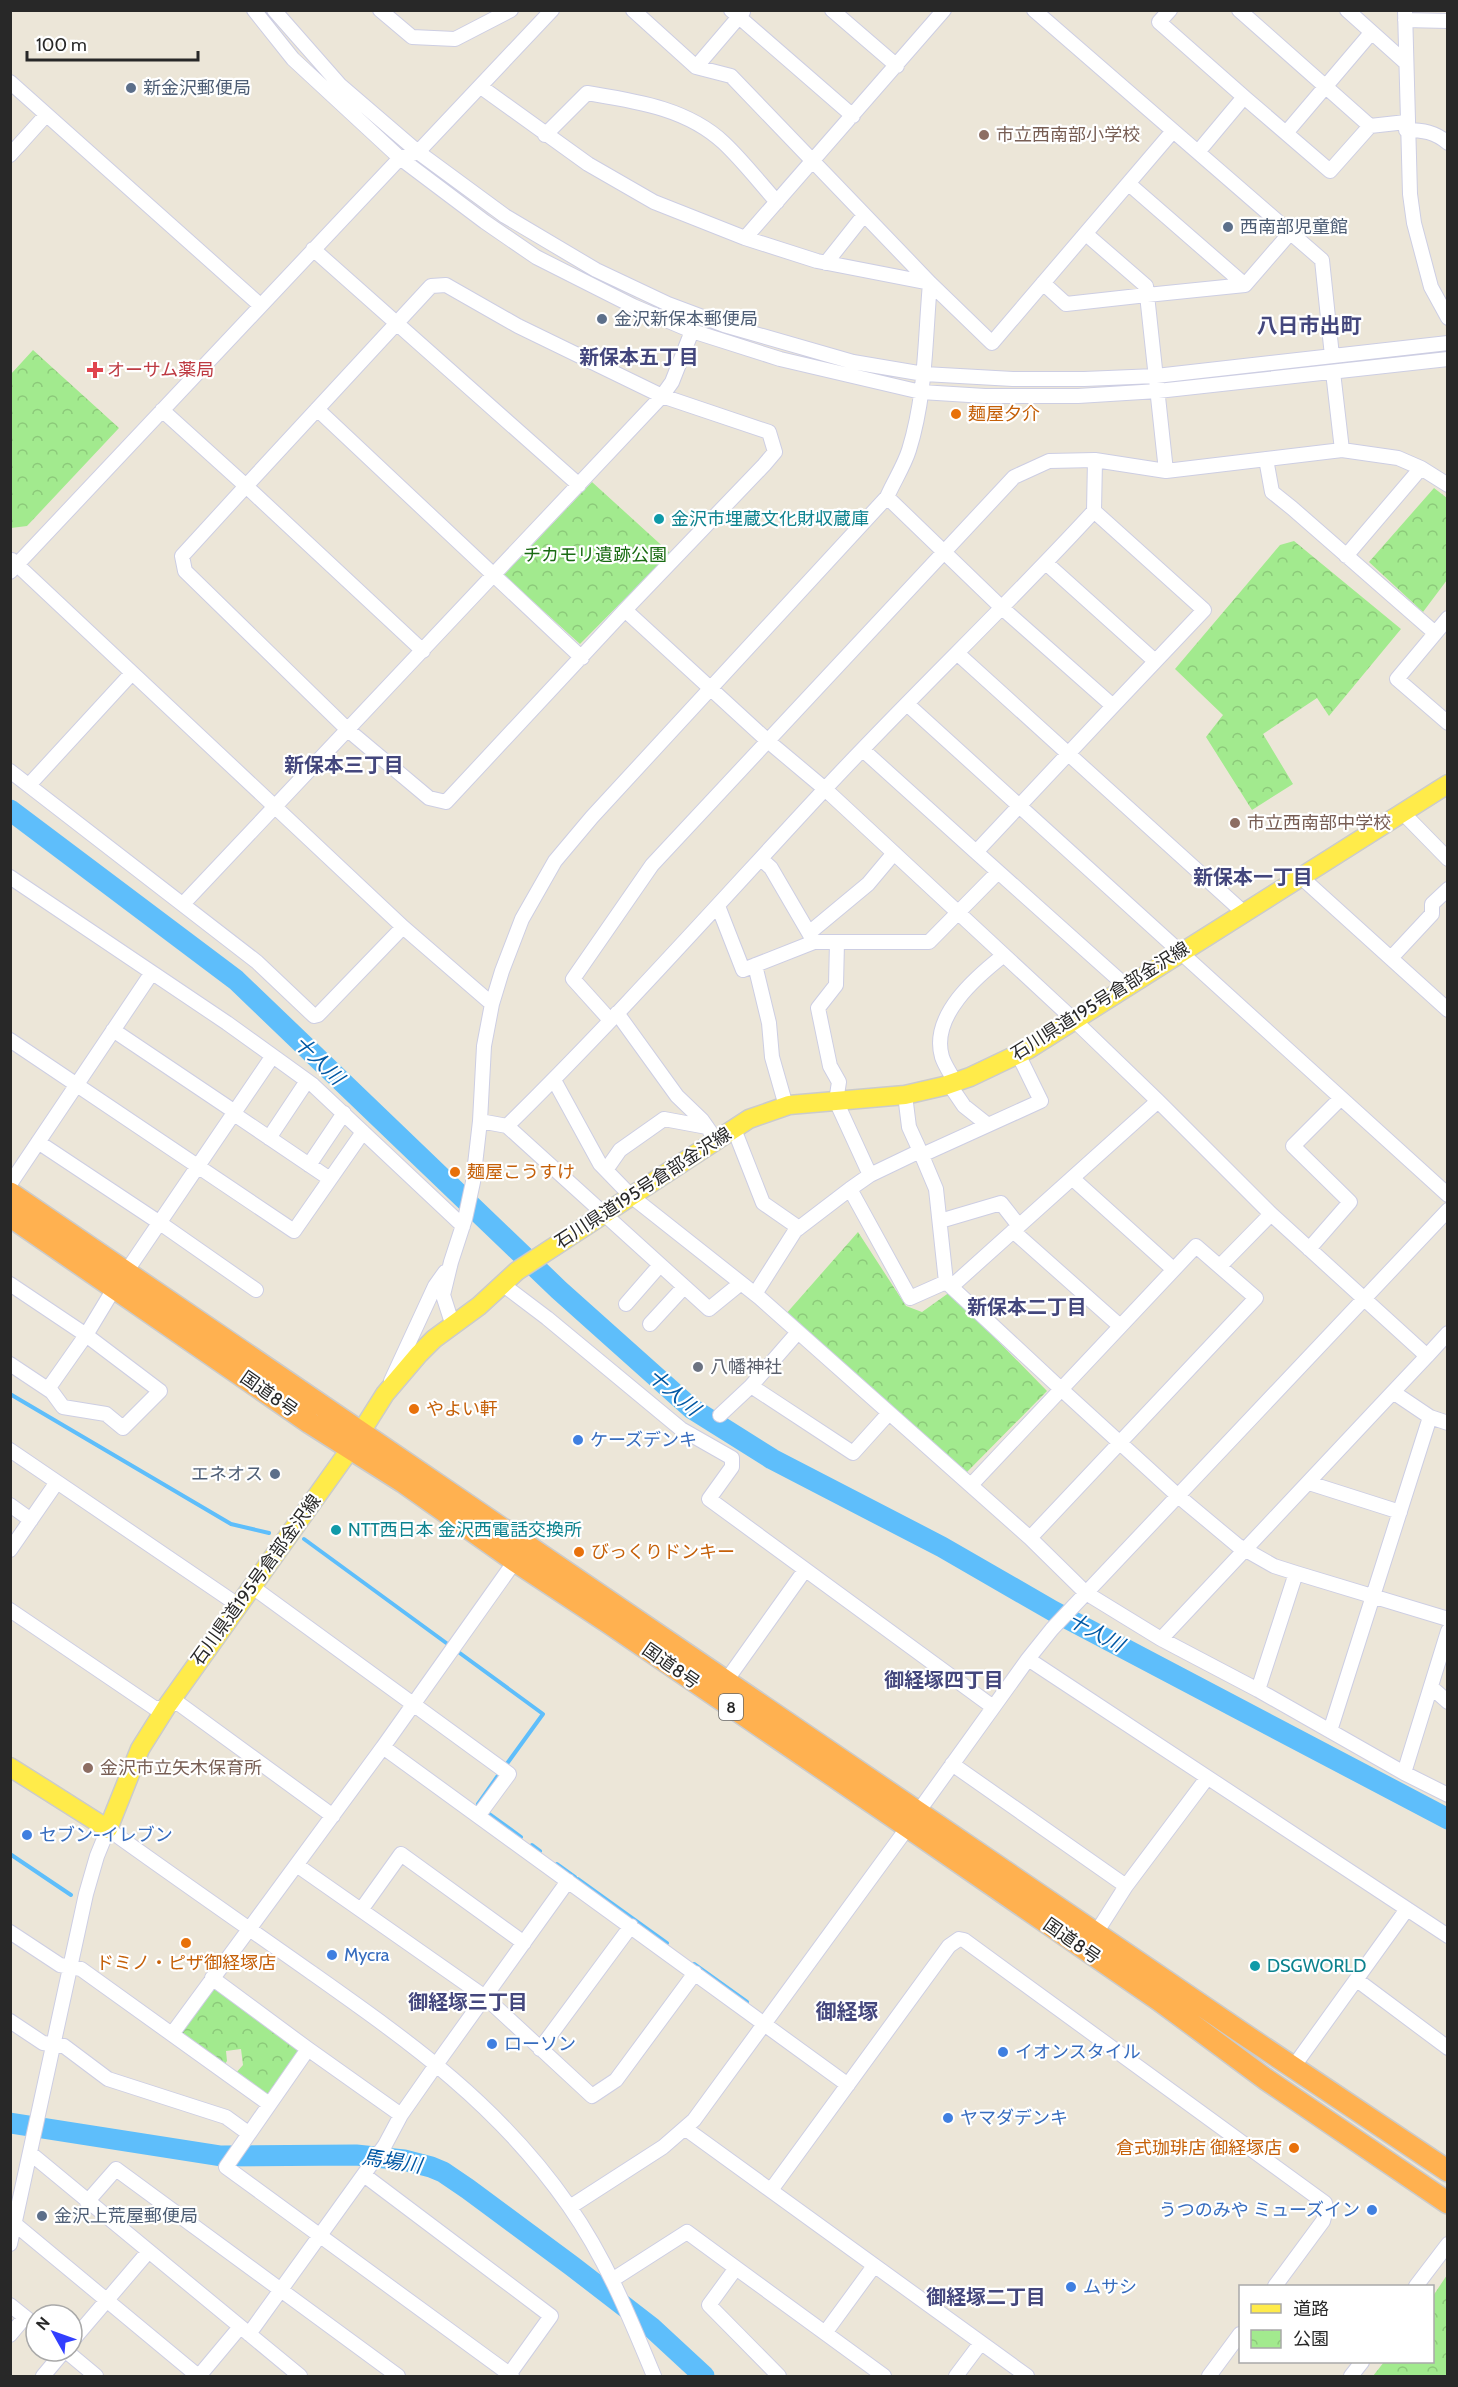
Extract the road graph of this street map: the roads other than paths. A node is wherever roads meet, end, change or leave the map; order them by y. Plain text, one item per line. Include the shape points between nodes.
1 (254, 10) edge
2 (274, 10) edge
3 (380, 10) edge
4 (511, 10) edge
5 (552, 10) edge
6 (633, 10) edge
7 (832, 10) edge
8 (1034, 10) edge
9 (1170, 10) edge
10 (1239, 10) edge
11 (1347, 10) edge
12 (738, 13) edge
13 (938, 13) edge
14 (1405, 15) edge
15 (1448, 21) edge
16 (1371, 33) junction
17 (1405, 62) junction
18 (897, 66) junction
19 (696, 67) junction
20 (10, 82) edge
21 (1326, 86) junction
22 (481, 87) junction
23 (1244, 97) junction
24 (46, 115) junction
25 (853, 116) junction
26 (1370, 126) junction
27 (1406, 126) junction
28 (1173, 131) junction
29 (1286, 133) junction
30 (544, 135) junction
31 (1445, 136) edge
32 (418, 152) junction
33 (1198, 152) junction
34 (10, 155) edge
35 (400, 158) junction
36 (813, 162) junction
37 (1129, 184) junction
38 (777, 202) junction
39 (864, 215) junction
40 (1290, 233) junction
41 (1086, 234) junction
42 (745, 238) junction
43 (313, 249) junction
44 (826, 263) junction
45 (930, 283) junction
46 (1043, 283) junction
47 (1245, 285) junction
48 (1147, 295) junction
49 (260, 305) junction
50 (1448, 318) edge
51 (396, 322) junction
52 (692, 331) junction
53 (1448, 343) edge
54 (1332, 356) junction
55 (1448, 359) edge
56 (1334, 372) junction
57 (924, 374) junction
58 (1156, 376) junction
59 (1158, 391) junction
60 (921, 392) junction
61 (662, 396) junction
62 (317, 409) junction
63 (162, 410) junction
64 (1342, 450) junction
65 (1266, 459) junction
66 (1095, 460) junction
67 (1421, 468) junction
68 (1166, 471) junction
69 (579, 485) junction
70 (1448, 485) edge
71 (246, 486) junction
72 (887, 496) junction
73 (1094, 511) junction
74 (943, 553) junction
75 (1346, 556) junction
76 (1046, 563) junction
77 (13, 565) edge
78 (494, 575) junction
79 (1001, 607) junction
80 (625, 610) junction
81 (1448, 618) edge
82 (1435, 633) junction
83 (423, 651) junction
84 (957, 652) junction
85 (582, 658) junction
86 (1155, 661) junction
87 (132, 673) junction
88 (710, 688) junction
89 (907, 704) junction
90 (1113, 706) junction
91 (1448, 723) edge
92 (348, 730) junction
93 (769, 742) junction
94 (863, 750) junction
95 (1069, 753) junction
96 (10, 771) edge
97 (1448, 784) edge
98 (29, 785) junction
99 (825, 789) junction
100 (276, 806) junction
101 (1020, 806) junction
102 (1402, 812) junction
103 (976, 852) junction
104 (894, 853) junction
105 (761, 859) junction
106 (1448, 859) edge
107 (998, 872) junction
108 (1301, 877) junction
109 (10, 878) edge
110 (1448, 889) edge
111 (183, 904) junction
112 (718, 906) junction
113 (1243, 912) junction
114 (958, 913) junction
115 (403, 927) junction
116 (812, 938) junction
117 (837, 942) junction
118 (1181, 951) junction
119 (1004, 955) junction
120 (1390, 958) junction
121 (755, 965) junction
122 (151, 974) junction
123 (1127, 987) junction
124 (492, 1004) junction
125 (1448, 1010) edge
126 (614, 1017) junction
127 (1075, 1021) junction
128 (113, 1030) junction
129 (10, 1040) edge
130 (1018, 1054) junction
131 (272, 1057) junction
132 (554, 1080) junction
133 (307, 1081) junction
134 (952, 1083) junction
135 (76, 1085) junction
136 (905, 1095) junction
137 (1341, 1098) junction
138 (836, 1101) junction
139 (1158, 1101) junction
140 (786, 1106) junction
141 (234, 1113) junction
142 (344, 1113) junction
143 (480, 1121) junction
144 (988, 1125) junction
145 (507, 1126) junction
146 (734, 1129) junction
147 (363, 1132) junction
148 (711, 1134) junction
149 (269, 1138) junction
150 (38, 1142) junction
151 (921, 1153) junction
152 (309, 1165) junction
153 (198, 1166) junction
154 (606, 1170) junction
155 (870, 1175) junction
156 (1072, 1178) junction
157 (330, 1179) junction
158 (10, 1184) edge
159 (850, 1190) junction
160 (10, 1193) edge
161 (1448, 1195) edge
162 (631, 1196) junction
163 (1448, 1210) edge
164 (1271, 1214) junction
165 (10, 1216) edge
166 (604, 1216) junction
167 (940, 1221) junction
168 (160, 1223) junction
169 (464, 1223) junction
170 (799, 1228) junction
171 (1016, 1228) junction
172 (1309, 1249) junction
173 (451, 1262) junction
174 (660, 1265) junction
175 (1220, 1266) junction
176 (1173, 1269) junction
177 (121, 1280) junction
178 (741, 1283) junction
179 (10, 1284) edge
180 (502, 1284) junction
181 (949, 1284) junction
182 (684, 1287) junction
183 (256, 1290) dead end
184 (755, 1294) junction
185 (1363, 1298) junction
186 (626, 1304) dead end
187 (650, 1324) dead end
188 (453, 1326) junction
189 (1120, 1326) junction
190 (798, 1332) junction
191 (1448, 1333) edge
192 (86, 1335) junction
193 (1427, 1356) junction
194 (10, 1364) edge
195 (751, 1386) junction
196 (48, 1389) junction
197 (1061, 1389) junction
198 (1393, 1392) junction
199 (385, 1395) junction
200 (889, 1413) junction
201 (720, 1415) dead end
202 (1430, 1417) junction
203 (1448, 1423) edge
204 (356, 1440) junction
205 (1120, 1442) junction
206 (10, 1450) edge
207 (57, 1482) junction
208 (1309, 1483) junction
209 (970, 1485) junction
210 (1177, 1495) junction
211 (10, 1505) edge
212 (1400, 1512) junction
213 (31, 1520) junction
214 (1030, 1538) junction
215 (10, 1550) edge
216 (1246, 1551) junction
217 (515, 1561) junction
218 (805, 1570) junction
219 (1296, 1574) junction
220 (251, 1586) junction
221 (1086, 1593) junction
222 (1374, 1595) junction
223 (238, 1605) junction
224 (10, 1610) edge
225 (1448, 1619) edge
226 (1448, 1631) edge
227 (1161, 1639) junction
228 (1028, 1659) junction
229 (726, 1681) junction
230 (1431, 1687) junction
231 (1258, 1690) junction
232 (1448, 1702) edge
233 (412, 1704) junction
234 (167, 1706) junction
235 (993, 1707) junction
236 (1330, 1731) junction
237 (383, 1747) junction
238 (952, 1764) junction
239 (10, 1767) edge
240 (1404, 1773) junction
241 (1207, 1778) junction
242 (1448, 1795) edge
243 (333, 1816) junction
244 (478, 1816) junction
245 (913, 1819) junction
246 (108, 1829) junction
247 (298, 1866) junction
248 (568, 1881) junction
249 (1126, 1886) junction
250 (361, 1910) junction
251 (1407, 1910) junction
252 (631, 1926) junction
253 (249, 1929) junction
254 (10, 1932) edge
255 (1096, 1933) junction
256 (1448, 1936) edge
257 (524, 1943) junction
258 (71, 1967) junction
259 (695, 1973) junction
260 (212, 1978) junction
261 (1357, 1980) junction
262 (485, 1997) junction
263 (10, 2021) edge
264 (764, 2024) junction
265 (172, 2034) junction
266 (53, 2045) junction
267 (1448, 2048) edge
268 (308, 2049) junction
269 (540, 2049) junction
270 (437, 2064) junction
271 (1294, 2066) junction
272 (848, 2085) junction
273 (269, 2104) junction
274 (401, 2115) junction
275 (686, 2129) junction
276 (249, 2133) junction
277 (30, 2153) junction
278 (368, 2170) junction
279 (1448, 2171) edge
280 (771, 2190) junction
281 (16, 2194) edge
282 (87, 2202) junction
283 (1448, 2203) edge
284 (570, 2207) junction
285 (16, 2225) junction
286 (321, 2235) junction
287 (10, 2244) edge
288 (1448, 2244) edge
289 (148, 2252) junction
290 (874, 2266) junction
291 (736, 2268) junction
292 (1276, 2285) edge
293 (1417, 2285) edge
294 (615, 2286) junction
295 (280, 2290) junction
296 (107, 2300) junction
297 (10, 2305) edge
298 (24, 2316) edge
299 (24, 2318) edge
300 (84, 2328) edge
301 (244, 2331) junction
302 (825, 2333) junction
303 (10, 2335) edge
304 (1239, 2335) edge
305 (980, 2344) junction
306 (54, 2363) edge
307 (80, 2363) edge
308 (1361, 2363) edge
309 (43, 2376) edge
310 (96, 2376) edge
311 (199, 2376) edge
312 (300, 2376) edge
313 (398, 2376) edge
314 (510, 2376) edge
315 (653, 2376) edge
316 (779, 2376) edge
317 (884, 2376) edge
318 (956, 2376) edge
319 (1027, 2376) edge
320 (1209, 2376) edge
321 (1351, 2376) edge

1 - 35 street via 293,58
2 - 32 street via 340,85
3 - 4 street via 412,37 454,39
5 - 22 street
6 - 19 street
7 - 18 street
8 - 28 street
9 - 23 street via 1159,22
10 - 21 street
11 - 16 street
12 - 19 street
12 - 25 street
13 - 18 street
14 - 15 street
14 - 17 street
16 - 17 street
16 - 21 street
17 - 27 street
18 - 25 street
19 - 36 street via 731,76
20 - 24 street
21 - 26 street
21 - 29 street
22 - 30 street
22 - 32 street
23 - 29 street
23 - 33 street
24 - 34 street
24 - 49 street
25 - 36 street
26 - 27 street
26 - 29 street via 1330,171
27 - 31 street
27 - 50 street via 1414,223 1431,287
28 - 33 street
28 - 37 street
30 - 38 street via 587,93 639,101 692,120 723,142
30 - 42 street via 654,202
32 - 35 street
32 - 57 street via 505,216 596,270 668,304 724,325 853,362
33 - 40 street
35 - 43 street
35 - 52 street via 536,257
36 - 38 street
36 - 39 street
37 - 41 street
37 - 47 street
38 - 42 street
39 - 44 street
39 - 45 street
40 - 47 street
40 - 54 street via 1322,260
41 - 46 street
41 - 48 street via 1146,286
42 - 44 street
43 - 49 street
43 - 51 street
44 - 45 street
45 - 46 street via 992,343
45 - 57 street
46 - 48 street via 1066,304
47 - 48 street
48 - 58 street
49 - 63 street
51 - 61 street via 431,286 446,285 518,326
51 - 62 street
51 - 69 street
52 - 60 street via 780,359
52 - 61 street via 672,382
53 - 54 street
54 - 58 street
55 - 56 street
56 - 59 street
56 - 64 street
57 - 58 street via 1084,380
57 - 60 street
58 - 59 street
59 - 60 street via 1078,396
59 - 68 street
60 - 72 street via 909,452
61 - 69 street
61 - 80 street via 769,432 775,452
62 - 71 street
62 - 78 street
63 - 71 street
63 - 77 street
64 - 65 street
64 - 67 street via 1398,458
65 - 68 street
65 - 75 street via 1272,492
66 - 68 street
66 - 73 street
66 - 74 street via 1049,461 1014,477
67 - 70 street
67 - 75 street
69 - 78 street
71 - 83 street
71 - 92 street via 182,556 185,571
72 - 74 street
72 - 88 street
73 - 76 street
73 - 86 street via 1204,610
74 - 79 street
74 - 93 street
75 - 82 street
76 - 79 street
76 - 86 street
77 - 87 street
78 - 83 street
78 - 85 street
79 - 84 street
79 - 90 street
80 - 85 street
80 - 88 street
81 - 82 street
82 - 91 street via 1397,679
83 - 92 street
84 - 89 street
84 - 95 street
85 - 92 street via 446,802 429,798
86 - 90 street
87 - 98 street
87 - 100 street
88 - 93 street
88 - 124 street via 555,861 522,919
89 - 94 street
89 - 101 street
90 - 95 street
92 - 100 street
93 - 99 street
93 - 126 street via 652,865 573,979
94 - 99 street
94 - 103 street
95 - 101 street
95 - 113 street
96 - 98 street
97 - 102 main road, 石川県道195号倉部金沢線
98 - 111 street
99 - 104 street
99 - 105 street
100 - 111 street
100 - 115 street
101 - 103 street
101 - 118 street
102 - 106 street
102 - 108 main road, 石川県道195号倉部金沢線
103 - 107 street
104 - 114 street
104 - 116 street
105 - 112 street
105 - 116 street via 771,868
107 - 114 street
107 - 123 street
108 - 113 main road, 石川県道195号倉部金沢線
108 - 120 street
109 - 122 street
110 - 120 street via 1432,904 1432,914
111 - 115 street via 257,962 314,1016
112 - 121 street via 743,970
112 - 126 street
113 - 118 main road, 石川県道195号倉部金沢線
114 - 117 street via 929,942
114 - 119 street
115 - 124 street
116 - 117 street
116 - 121 street
117 - 138 street via 836,985 818,1008 830,1065 839,1082
118 - 123 main road, 石川県道195号倉部金沢線
118 - 137 street
119 - 127 street
119 - 134 street via 962,995 941,1032 942,1057
120 - 125 street
121 - 140 street via 769,1023 772,1057
122 - 128 street
122 - 131 street
123 - 127 main road, 石川県道195号倉部金沢線
124 - 143 street via 484,1046
126 - 132 street
126 - 148 street
127 - 130 main road, 石川県道195号倉部金沢線
127 - 139 street
128 - 135 street
128 - 141 street
129 - 135 street
130 - 134 main road, 石川県道195号倉部金沢線
130 - 144 street via 1041,1101
131 - 133 street
131 - 141 street
132 - 145 street
132 - 154 street
133 - 142 street
133 - 149 street
134 - 136 main road, 石川県道195号倉部金沢線
134 - 144 street via 964,1106
135 - 150 street
135 - 153 street
136 - 138 main road, 石川県道195号倉部金沢線
136 - 151 street via 909,1128
137 - 161 street
137 - 172 street via 1293,1146 1350,1202
138 - 140 main road, 石川県道195号倉部金沢線
138 - 155 street
139 - 156 street
139 - 164 street
140 - 146 main road, 石川県道195号倉部金沢線 via 749,1119
141 - 149 street
141 - 153 street
142 - 147 street
142 - 152 street
143 - 145 street
143 - 169 street
144 - 151 street
145 - 166 street
146 - 148 main road, 石川県道195号倉部金沢線
146 - 170 street via 763,1203
147 - 157 street
147 - 169 street
148 - 154 street via 664,1119 620,1150
148 - 162 main road, 石川県道195号倉部金沢線
149 - 152 street
150 - 158 street
150 - 168 street
151 - 155 street
151 - 167 street via 936,1189
152 - 157 street
153 - 157 street via 294,1231
153 - 168 street
154 - 162 street
155 - 159 street
156 - 171 street
156 - 176 street
159 - 170 street
159 - 181 street via 910,1298
160 - 177 highway, 国道8号 / 8
162 - 166 main road, 石川県道195号倉部金沢線
162 - 178 street
163 - 185 street
164 - 172 street
164 - 175 street
165 - 177 highway, 国道8号 / 8
166 - 174 street
166 - 180 main road, 石川県道195号倉部金沢線
167 - 171 street via 1001,1203
167 - 181 street
168 - 177 street
168 - 183 street
169 - 173 street
170 - 184 street
171 - 181 street
171 - 189 street
172 - 185 street
173 - 188 street via 443,1295
173 - 199 street via 435,1286
174 - 182 street
174 - 186 street
175 - 176 street via 1196,1246
175 - 205 street via 1256,1298
176 - 189 street
177 - 192 street
177 - 204 highway, 国道8号 / 8
178 - 182 street via 709,1309
178 - 184 street
179 - 192 street
180 - 188 main road, 石川県道195号倉部金沢線
180 - 218 street via 681,1429 732,1458 732,1467 709,1499
181 - 197 street
182 - 187 street
184 - 190 street
185 - 193 street
185 - 210 street
188 - 199 main road, 石川県道195号倉部金沢線 via 419,1354
189 - 197 street
190 - 195 street
190 - 200 street
191 - 193 street
192 - 196 street
192 - 196 street via 160,1391 123,1428 106,1414 63,1407
193 - 198 street
194 - 196 street
195 - 200 street via 853,1454
195 - 201 street
197 - 205 street
197 - 209 street
198 - 202 street
198 - 208 street
199 - 204 main road, 石川県道195号倉部金沢線
200 - 209 street
202 - 203 street
202 - 212 street
204 - 217 highway, 国道8号 / 8
204 - 220 main road, 石川県道195号倉部金沢線
204 - 229 highway, 国道8号 / 8
205 - 210 street
205 - 214 street
206 - 207 street
207 - 213 street
207 - 223 street
208 - 212 street
208 - 216 street
209 - 214 street
210 - 216 street
210 - 221 street
211 - 213 street
212 - 222 street
213 - 215 street
214 - 221 street
216 - 219 street
216 - 227 street
217 - 233 street
217 - 245 highway, 国道8号 / 8
218 - 229 street
218 - 235 street
219 - 222 street
219 - 231 street
220 - 223 main road, 石川県道195号倉部金沢線
220 - 233 street
221 - 227 street
221 - 228 street
222 - 225 street
222 - 236 street
223 - 234 main road, 石川県道195号倉部金沢線
224 - 234 street via 156,1709
226 - 230 street
227 - 231 street
228 - 235 street
228 - 241 street
229 - 245 highway, 国道8号 / 8
230 - 232 street
230 - 240 street
231 - 236 street
233 - 237 street
233 - 244 street via 509,1774
234 - 243 street via 178,1703
234 - 246 main road, 石川県道195号倉部金沢線 via 140,1749
235 - 238 street
236 - 240 street
237 - 243 street
237 - 244 street
238 - 245 street
238 - 249 street
239 - 246 main road
240 - 242 street
241 - 249 street
241 - 251 street
243 - 247 street
244 - 248 street
245 - 255 highway, 国道8号 / 8
245 - 264 street
245 - 283 highway, 国道8号 / 8 via 1267,2080
246 - 253 street
246 - 258 street via 86,1894
247 - 250 street
247 - 253 street
248 - 252 street
248 - 257 street
249 - 255 street
250 - 257 street via 402,1854
250 - 262 street
251 - 256 street
251 - 261 street
252 - 259 street
252 - 269 street
253 - 260 street
253 - 270 street
254 - 258 street via 60,1965
255 - 271 highway, 国道8号 / 8
257 - 262 street
258 - 265 street via 81,1969
258 - 266 street
259 - 264 street
259 - 269 street via 616,2080 592,2096
260 - 265 street
260 - 268 street
261 - 267 street
261 - 271 street
262 - 269 street
262 - 270 street
263 - 266 street via 43,2043
264 - 272 street
264 - 275 street
265 - 273 street
266 - 276 street via 64,2046 108,2079 226,2117
266 - 277 street
268 - 273 street
268 - 274 street
270 - 274 street
270 - 284 street via 507,2130
271 - 279 highway, 国道8号 / 8
272 - 280 street
272 - 292 street via 949,1946 964,1940 1324,2203 1323,2221
273 - 276 street
274 - 278 street
275 - 280 street
275 - 284 street
276 - 286 street via 226,2167
277 - 281 street
277 - 282 street
278 - 286 street
278 - 314 street via 552,2316
280 - 290 street
281 - 285 street
282 - 289 street
282 - 295 street via 116,2169
284 - 294 street
285 - 287 street
285 - 296 street
286 - 295 street
286 - 314 street
288 - 293 street
289 - 296 street
289 - 301 street
290 - 302 street
290 - 305 street
291 - 294 street via 687,2232
291 - 302 street
291 - 316 street via 709,2306
294 - 315 street
295 - 301 street via 266,2313
295 - 313 street
296 - 300 street
296 - 311 street
297 - 298 street
299 - 303 street
301 - 311 street
301 - 312 street
302 - 317 street
304 - 320 street
305 - 318 street
305 - 319 street
306 - 309 street
307 - 310 street
308 - 321 street

